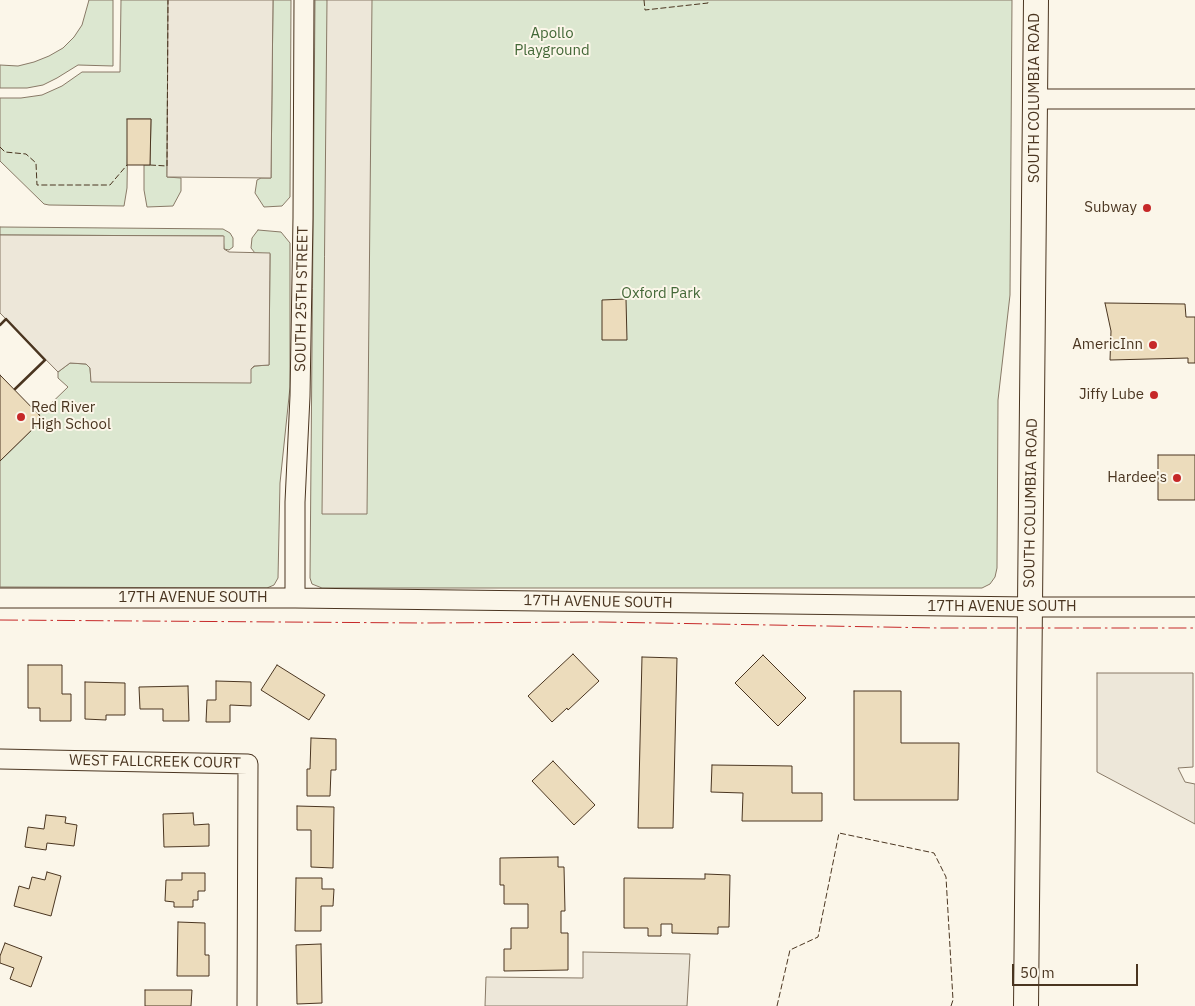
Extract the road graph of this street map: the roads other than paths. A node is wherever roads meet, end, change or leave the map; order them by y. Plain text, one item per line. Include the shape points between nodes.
1 (304, 0) edge
2 (1036, 0) edge
3 (1035, 99) junction
4 (1195, 100) edge
5 (0, 598) edge
6 (295, 598) junction
7 (1030, 607) junction
8 (1195, 607) edge
9 (0, 759) edge
10 (247, 1006) edge
11 (1026, 1006) edge

1 - 6 street, SOUTH 25TH STREET
2 - 3 main road, SOUTH COLUMBIA ROAD
3 - 4 street
3 - 7 main road, SOUTH COLUMBIA ROAD
5 - 6 street, 17TH AVENUE SOUTH
6 - 7 street, 17TH AVENUE SOUTH
7 - 8 street, 17TH AVENUE SOUTH
7 - 11 main road, SOUTH COLUMBIA ROAD
9 - 10 street, WEST FALLCREEK COURT via 248,764

